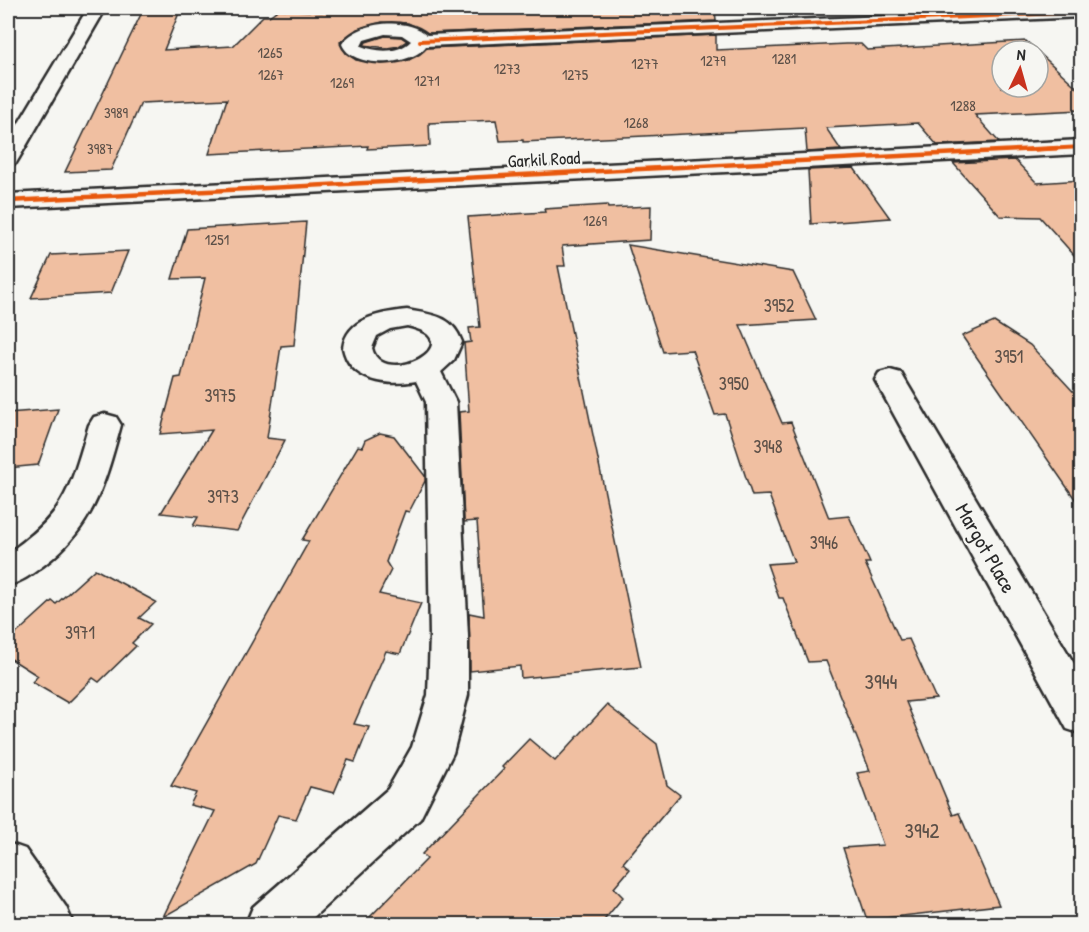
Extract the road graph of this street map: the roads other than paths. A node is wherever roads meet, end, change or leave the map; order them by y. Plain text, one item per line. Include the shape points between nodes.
1 (97, 8) edge
2 (1082, 12) edge
3 (420, 41) dead end
4 (1082, 147) edge
5 (8, 158) edge
6 (8, 201) edge
7 (426, 369) dead end
8 (890, 380) dead end
9 (105, 425) dead end
10 (8, 572) edge
11 (1082, 716) edge
12 (8, 866) edge
13 (49, 924) edge
14 (270, 924) edge

1 - 5 street
2 - 3 street
4 - 6 street, Garkil Road
7 - 14 street via 441,402 449,636 448,695 435,743 404,804
8 - 11 street, Margot Place
9 - 10 street via 83,494 71,517 43,547
12 - 13 street

